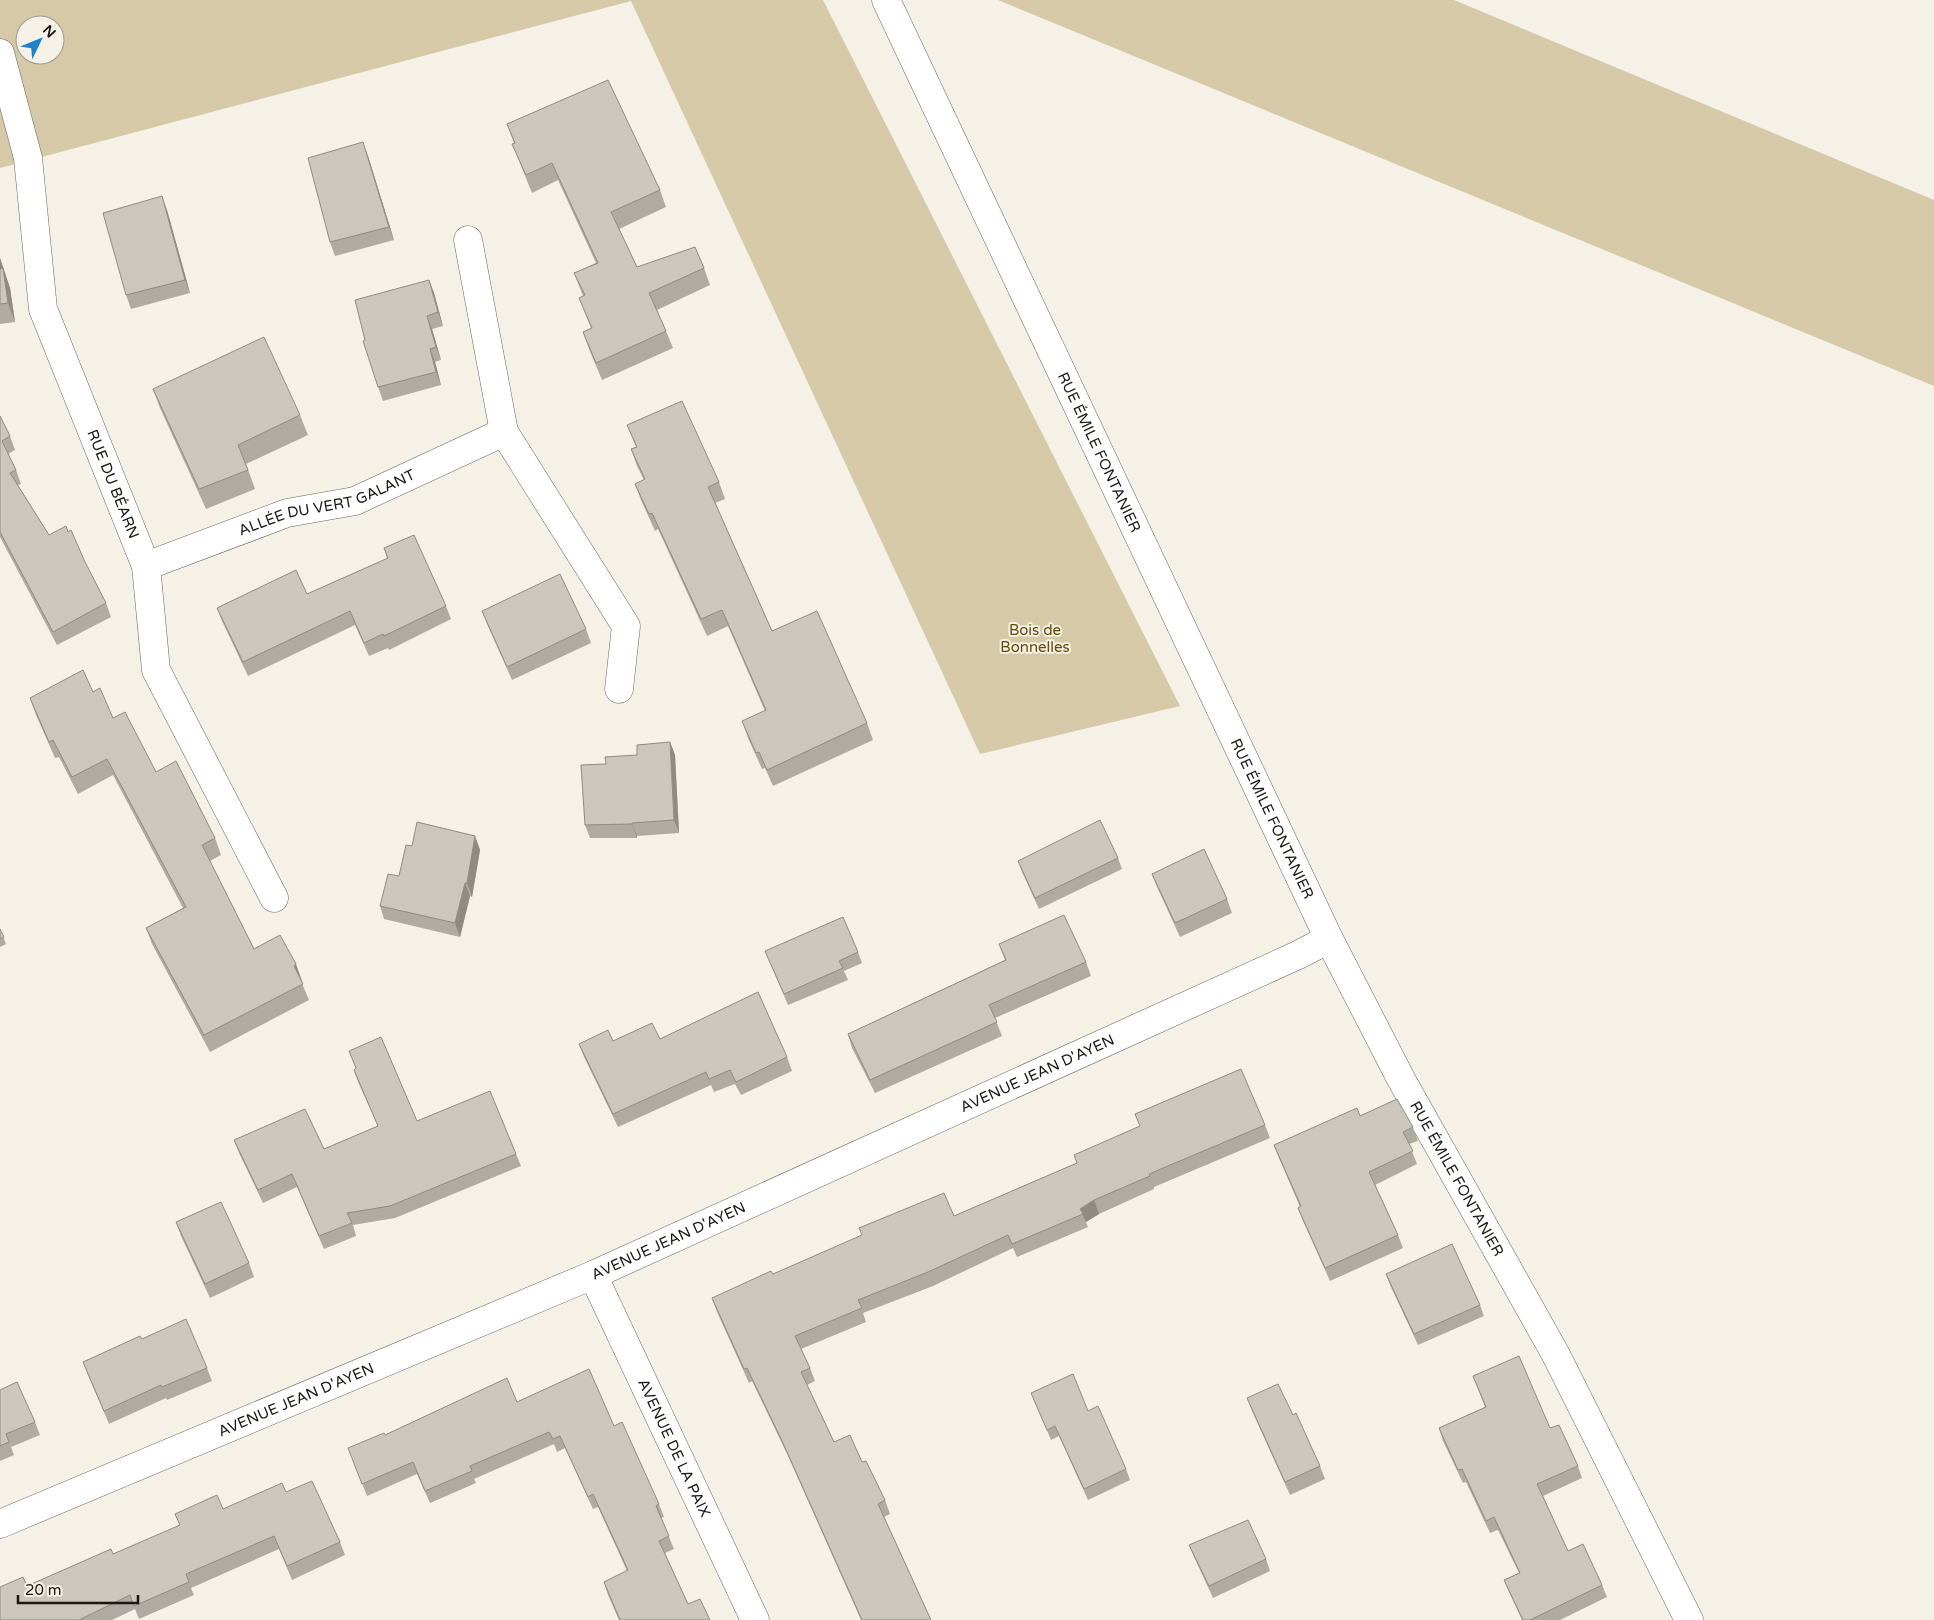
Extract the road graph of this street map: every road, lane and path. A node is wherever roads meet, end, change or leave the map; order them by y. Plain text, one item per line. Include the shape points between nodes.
1 (886, 0) edge
2 (0, 52) edge
3 (468, 240) dead end
4 (504, 432) junction
5 (146, 566) junction
6 (619, 689) dead end
7 (274, 898) dead end
8 (1329, 938) junction
9 (593, 1275) junction
10 (0, 1524) edge
11 (755, 1620) edge
12 (1689, 1620) edge

1 - 8 street, RUE ÉMILE FONTANIER
2 - 5 street, RUE DU BÉARN via 28,158 43,309
3 - 4 street
4 - 5 street, ALLÉE DU VERT GALANT via 355,501 287,513
4 - 6 street via 626,626
5 - 7 street, RUE DU BÉARN via 156,670
8 - 9 street, AVENUE JEAN D'AYEN via 1298,955
8 - 12 street, RUE ÉMILE FONTANIER via 1401,1079 1555,1353
9 - 10 street, AVENUE JEAN D'AYEN
9 - 11 street, AVENUE DE LA PAIX

